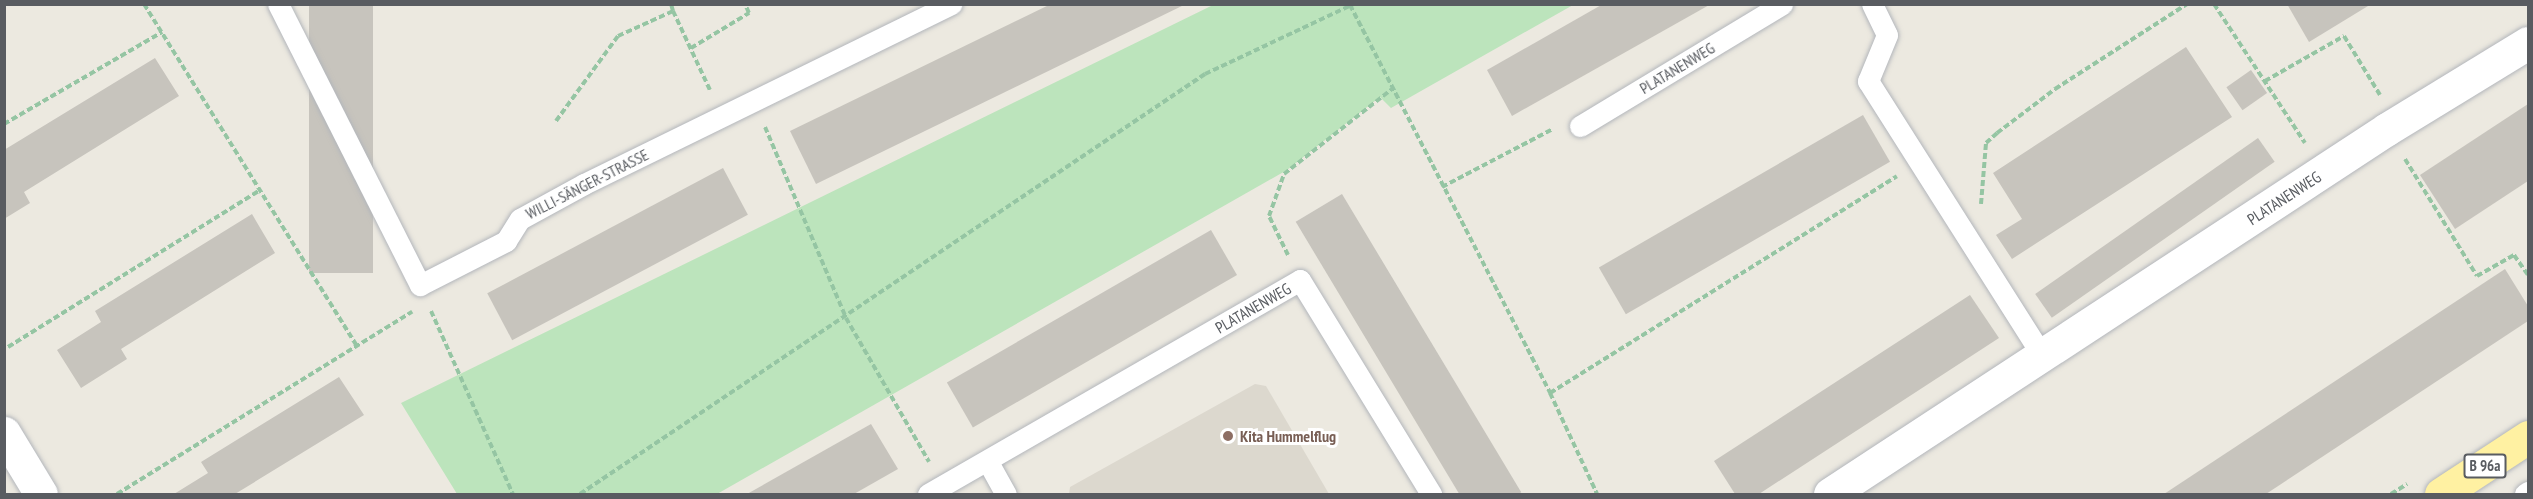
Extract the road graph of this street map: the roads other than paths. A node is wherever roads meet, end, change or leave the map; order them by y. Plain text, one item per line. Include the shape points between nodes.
1 (278, 4) edge
2 (951, 4) edge
3 (1782, 4) edge
4 (1872, 4) edge
5 (2529, 43) edge
6 (1580, 126) road end
7 (2043, 357) junction
8 (4, 433) edge
9 (2529, 437) edge
10 (988, 462) junction
11 (936, 490) edge
12 (41, 495) edge
13 (1006, 495) edge
14 (1431, 495) edge
15 (1830, 495) edge
16 (2441, 495) edge

1 - 2 lane, WILLI-SÄNGER-STRASSE via 424,294 506,241 520,219
3 - 6 lane, PLATANENWEG
4 - 7 lane via 1887,35 1868,81
5 - 7 street, PLATANENWEG via 2392,126
7 - 15 street, PLATANENWEG
8 - 12 street
9 - 16 main road, B 96a
10 - 11 lane, PLATANENWEG
10 - 13 lane
10 - 14 lane, PLATANENWEG via 1300,280

